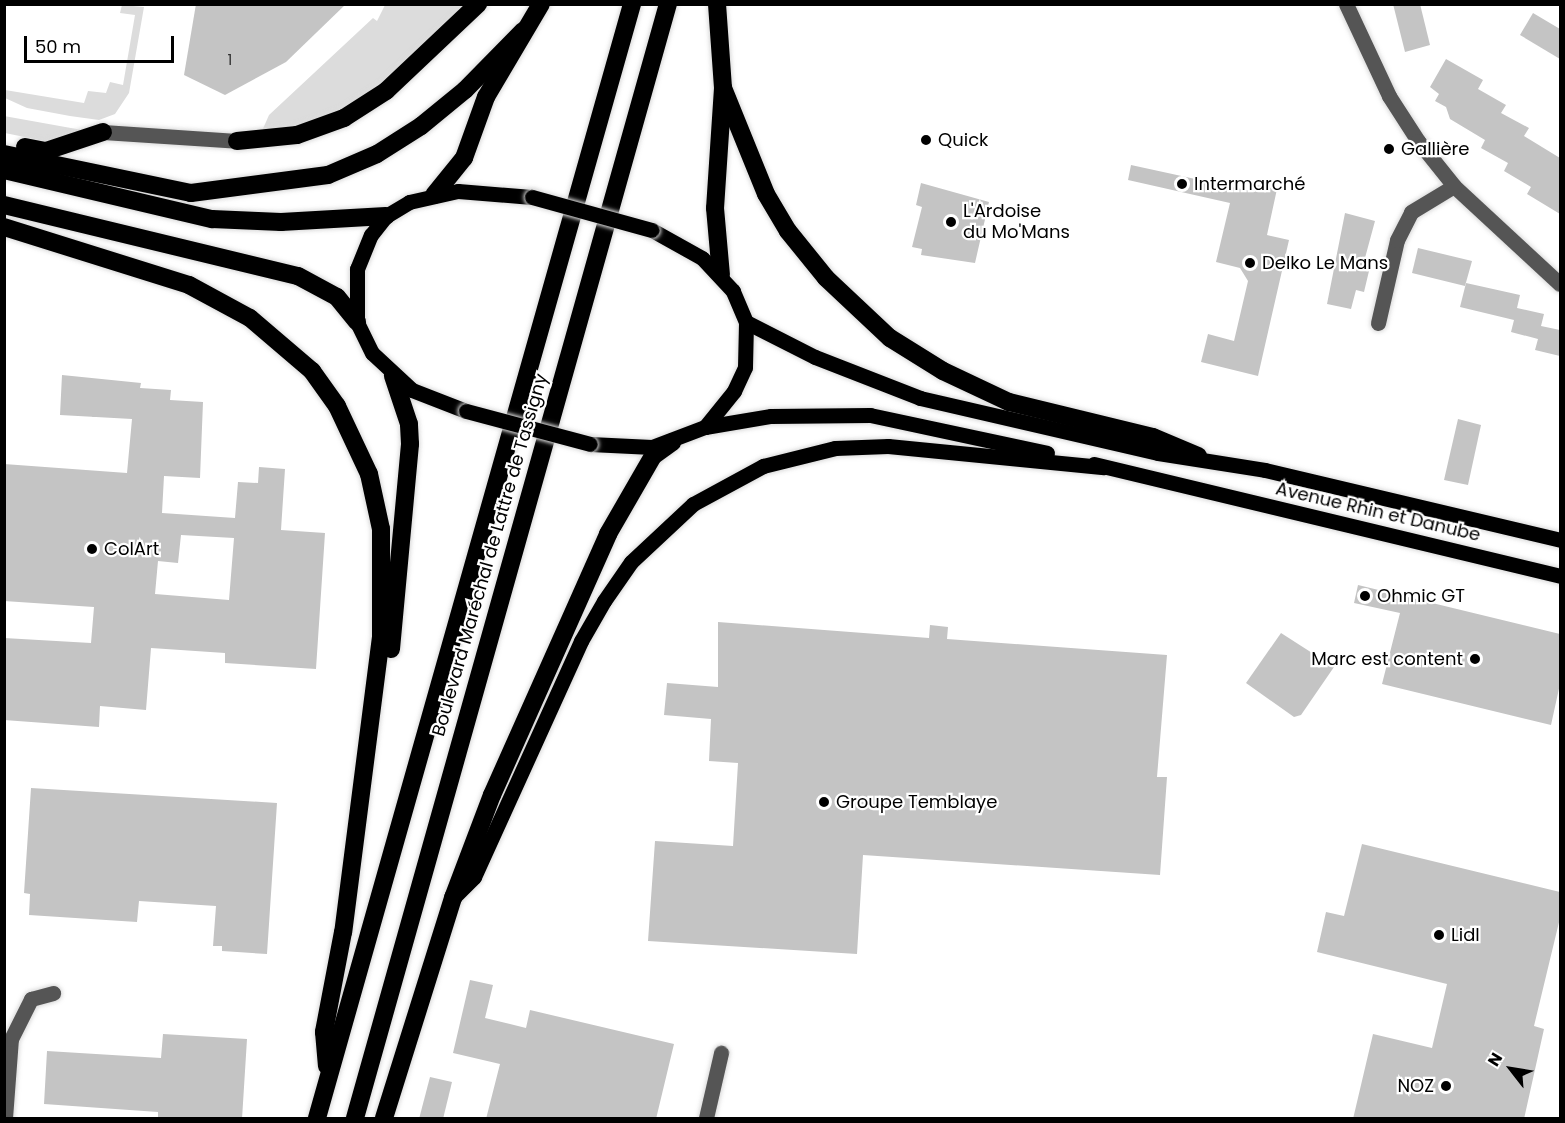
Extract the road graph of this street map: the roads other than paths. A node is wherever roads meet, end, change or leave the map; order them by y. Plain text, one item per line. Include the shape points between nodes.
1 (478, 4) edge
2 (541, 4) edge
3 (632, 4) edge
4 (668, 4) edge
5 (717, 4) edge
6 (1346, 4) edge
7 (523, 31) junction
8 (723, 88) junction
9 (103, 132) joint
10 (237, 141) joint
11 (4, 143) edge
12 (4, 154) edge
13 (4, 170) edge
14 (1454, 186) junction
15 (434, 195) junction
16 (4, 205) edge
17 (386, 216) junction
18 (4, 227) edge
19 (721, 275) junction
20 (1560, 284) edge
21 (357, 322) junction
22 (746, 322) junction
23 (1378, 323) dead end
24 (393, 375) junction
25 (705, 427) junction
26 (672, 442) junction
27 (1198, 456) junction
28 (1104, 466) junction
29 (1560, 540) edge
30 (1560, 576) edge
31 (363, 782) junction
32 (453, 898) junction
33 (53, 993) dead end
34 (721, 1053) dead end
35 (328, 1079) junction
36 (5, 1119) edge
37 (317, 1119) edge
38 (355, 1119) edge
39 (384, 1119) edge
40 (706, 1119) edge

1 - 10 highway via 386,91 344,118 297,135
2 - 7 highway
3 - 35 highway, Boulevard Maréchal de Lattre de Tassigny
4 - 38 highway, Boulevard Maréchal de Lattre de Tassigny
5 - 8 highway
6 - 14 street via 1389,96
7 - 12 highway via 465,90 421,126 377,154 328,175 191,193
7 - 15 highway via 486,97 464,158
8 - 19 highway via 715,208
8 - 27 highway via 766,194 788,231 825,278 890,338 942,371 1009,402 1153,437
9 - 10 street
9 - 11 highway via 46,151
13 - 17 highway via 212,219 317,222
14 - 20 street
14 - 23 street via 1411,212 1397,240
15 - 17 main road via 409,202
15 - 19 main road, bridge via 458,191 532,197 652,230
16 - 21 highway via 298,276 337,297
17 - 21 main road via 371,235 357,269
18 - 31 highway via 114,260 220,301 279,340 312,371 337,406 369,474 381,529 382,627
19 - 22 main road
21 - 24 main road via 366,345
22 - 25 main road via 743,373
22 - 27 main road, Avenue Rhin et Danube via 815,357 920,398 1158,453
24 - 26 main road, bridge via 412,390 466,411 590,444 629,448
24 - 31 highway via 409,424 410,467 393,638
25 - 26 main road
25 - 28 main road via 771,416 870,415
26 - 32 highway via 653,456 608,534 492,795
27 - 29 main road, Avenue Rhin et Danube
28 - 30 main road, Avenue Rhin et Danube
28 - 32 main road via 888,446 835,448 763,466 693,504 630,562 604,601 571,662 474,877
31 - 35 highway via 324,1032
32 - 39 highway
33 - 36 street via 31,999 11,1039
34 - 40 street
35 - 37 highway, Boulevard Maréchal de Lattre de Tassigny

